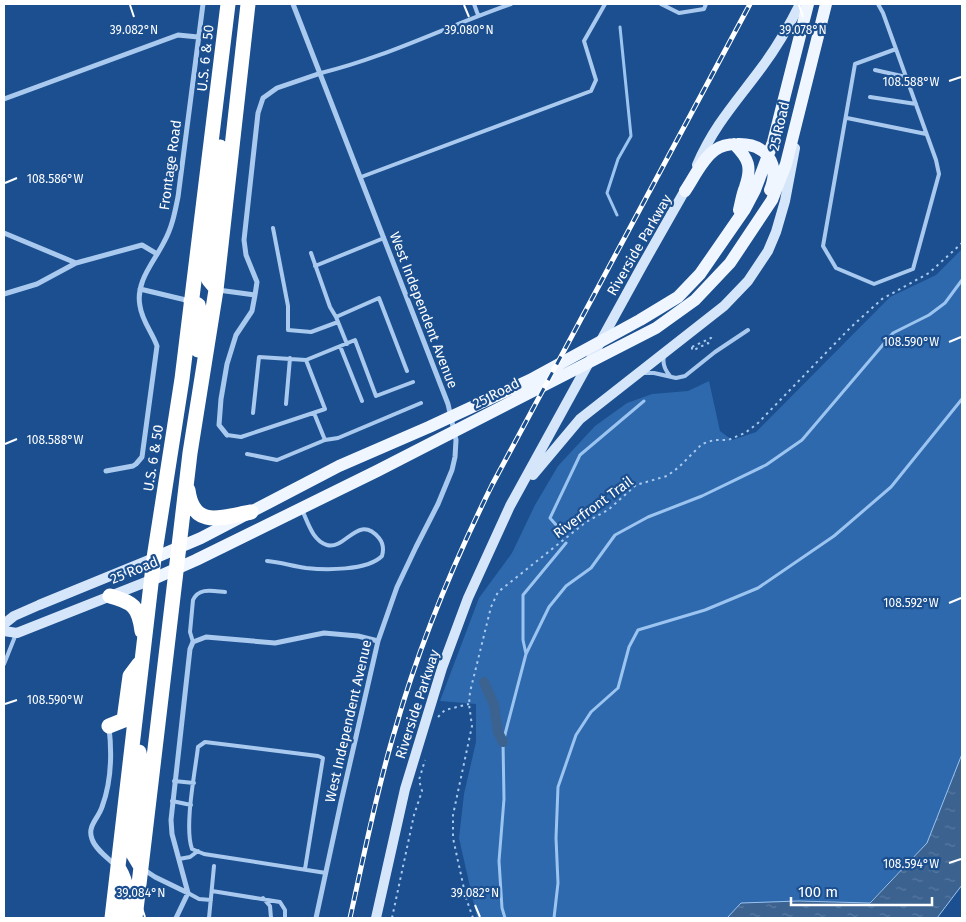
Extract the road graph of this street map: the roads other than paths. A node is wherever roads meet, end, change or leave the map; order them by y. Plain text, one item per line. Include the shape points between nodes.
1 (203, 4) edge
2 (228, 4) edge
3 (248, 4) edge
4 (293, 4) edge
5 (474, 4) edge
6 (511, 4) edge
7 (605, 4) edge
8 (661, 4) edge
9 (706, 4) edge
10 (800, 4) edge
11 (808, 4) edge
12 (826, 4) edge
13 (878, 4) edge
14 (478, 15) junction
15 (198, 37) junction
16 (896, 49) junction
17 (875, 70) dead end
18 (321, 73) junction
19 (906, 77) junction
20 (802, 95) junction
21 (870, 97) dead end
22 (217, 98) junction
23 (4, 99) edge
24 (916, 104) junction
25 (847, 118) junction
26 (926, 134) junction
27 (734, 144) junction
28 (768, 156) junction
29 (361, 177) junction
30 (685, 192) junction
31 (758, 218) junction
32 (273, 228) dead end
33 (4, 233) edge
34 (728, 234) junction
35 (384, 238) junction
36 (311, 253) dead end
37 (157, 254) junction
38 (76, 263) junction
39 (315, 266) junction
40 (140, 290) junction
41 (216, 290) junction
42 (4, 294) edge
43 (255, 295) junction
44 (191, 301) junction
45 (336, 317) junction
46 (338, 322) junction
47 (748, 330) dead end
48 (347, 344) junction
49 (340, 346) junction
50 (666, 351) junction
51 (290, 358) junction
52 (306, 360) junction
53 (407, 371) dead end
54 (636, 374) junction
55 (670, 376) junction
56 (413, 382) dead end
57 (362, 402) dead end
58 (421, 403) dead end
59 (286, 404) dead end
60 (199, 406) junction
61 (253, 413) dead end
62 (314, 413) junction
63 (227, 435) joint
64 (325, 440) junction
65 (190, 453) junction
66 (247, 454) dead end
67 (106, 471) dead end
68 (510, 506) junction
69 (301, 508) junction
70 (251, 512) junction
71 (180, 547) junction
72 (154, 558) junction
73 (267, 561) dead end
74 (178, 569) junction
75 (151, 580) junction
76 (225, 592) dead end
77 (110, 596) junction
78 (4, 624) edge
79 (4, 631) edge
80 (17, 633) junction
81 (378, 641) junction
82 (193, 642) junction
83 (143, 653) junction
84 (4, 664) edge
85 (135, 724) junction
86 (109, 726) joint
87 (174, 781) junction
88 (194, 783) junction
89 (172, 801) junction
90 (192, 805) junction
91 (198, 851) junction
92 (179, 859) junction
93 (214, 866) dead end
94 (141, 867) junction
95 (118, 868) junction
96 (305, 869) junction
97 (326, 872) junction
98 (212, 892) junction
99 (188, 893) junction
100 (263, 898) junction
101 (211, 900) junction
102 (112, 918) edge
103 (125, 918) edge
104 (135, 918) edge
105 (176, 918) edge
106 (209, 918) edge
107 (271, 918) edge
108 (285, 918) edge
109 (316, 918) edge
110 (376, 918) edge

1 - 15 street, Frontage Road
2 - 22 highway, U.S. 6 & 50
3 - 41 highway
4 - 18 street, West Independent Avenue
5 - 14 lane
6 - 14 lane
7 - 29 lane via 584,41 596,80 591,91
8 - 9 lane via 679,13 704,8
10 - 30 main road, Riverside Parkway via 771,55 705,145
11 - 28 main road, 25 Road
12 - 20 main road, 25 Road
13 - 16 lane
14 - 18 lane via 375,58
15 - 23 street via 178,35
15 - 37 street, Frontage Road via 178,197 173,220
16 - 19 lane
16 - 25 lane via 855,64
17 - 19 lane
18 - 29 street, West Independent Avenue
18 - 43 street via 277,88 263,98 258,113 245,247 256,282
19 - 24 lane
20 - 31 main road, 25 Road via 786,164 772,200
20 - 50 main road, Riverside Parkway via 785,202 768,250 748,281 724,306
21 - 24 lane
22 - 41 highway via 220,140 206,260 209,280
22 - 44 highway, U.S. 6 & 50
24 - 26 lane
25 - 26 lane
25 - 26 lane via 823,246 836,268 874,284 913,269 939,174
27 - 28 main road via 755,145
27 - 30 main road via 714,150
27 - 34 main road via 746,159 749,176
28 - 31 main road via 772,166 772,186
28 - 34 main road, 25 Road via 745,209
29 - 35 street, West Independent Avenue
30 - 68 main road, Riverside Parkway
31 - 69 main road, 25 Road via 730,262 694,300 656,328
32 - 46 lane via 288,306 288,330 311,332
33 - 38 street
34 - 70 main road, 25 Road via 700,274 678,297 640,320 530,380 339,466
35 - 39 lane
35 - 81 street, West Independent Avenue via 448,404 456,448 447,485 400,581
36 - 39 lane
37 - 38 street via 142,246
37 - 40 street, Frontage Road via 147,269
38 - 42 street via 37,284
39 - 45 lane
40 - 44 street
40 - 67 street, Frontage Road via 139,305 157,346 142,457 133,466
41 - 43 street
41 - 60 highway
43 - 63 street via 252,311 236,335 221,399 219,425
44 - 60 highway via 198,305 200,314 194,380
44 - 72 highway, U.S. 6 & 50
45 - 46 lane
45 - 53 lane via 379,298
46 - 48 lane
47 - 55 lane via 685,376
48 - 49 lane
48 - 56 lane via 355,340 376,396
49 - 52 lane
49 - 57 lane
50 - 54 main road, Riverside Parkway
50 - 55 lane via 663,364
51 - 52 lane
51 - 59 lane
51 - 61 lane via 259,357
52 - 62 lane via 325,409
54 - 55 lane
54 - 68 main road, Riverside Parkway via 580,419 540,464
58 - 64 lane via 345,435
60 - 65 highway
62 - 63 lane via 241,438
62 - 64 lane
64 - 66 lane via 278,460
65 - 70 highway via 188,492 192,507 197,512 215,519
65 - 71 highway
68 - 110 main road, Riverside Parkway via 468,598 442,668 398,815
69 - 73 lane via 320,541 334,545 357,531 368,530 381,540 382,556 368,565 350,568 308,568
69 - 74 main road, 25 Road
70 - 71 main road, 25 Road
71 - 72 main road, 25 Road
71 - 74 highway
72 - 75 highway, U.S. 6 & 50
72 - 78 main road, 25 Road via 39,605
74 - 75 main road, 25 Road
74 - 94 highway
75 - 77 main road, 25 Road
75 - 83 highway, U.S. 6 & 50
76 - 82 lane via 207,591 195,596 190,632
77 - 80 main road, 25 Road
77 - 83 highway via 126,600 136,609
79 - 80 main road
80 - 84 lane
81 - 82 street via 324,633 275,643 206,637
81 - 97 street, West Independent Avenue
82 - 87 street
83 - 85 highway, U.S. 6 & 50
83 - 86 highway via 130,676 124,720
85 - 94 highway via 141,766 132,852
85 - 95 highway, U.S. 6 & 50
86 - 95 street via 112,750 106,795 102,809 91,825 92,840
87 - 88 lane
87 - 89 street
88 - 90 lane
88 - 96 lane via 198,747 205,742 322,758
89 - 90 lane
89 - 92 street via 170,820
90 - 91 lane via 190,843 192,849
91 - 92 lane
91 - 96 lane
92 - 99 street
93 - 98 lane
94 - 99 street
94 - 104 highway
95 - 102 highway, U.S. 6 & 50
95 - 103 highway via 126,881
96 - 97 lane
97 - 109 street, West Independent Avenue
98 - 100 lane
98 - 101 lane
99 - 101 lane via 199,899
99 - 105 street
100 - 107 lane via 270,906
100 - 108 lane via 280,902
101 - 106 lane

